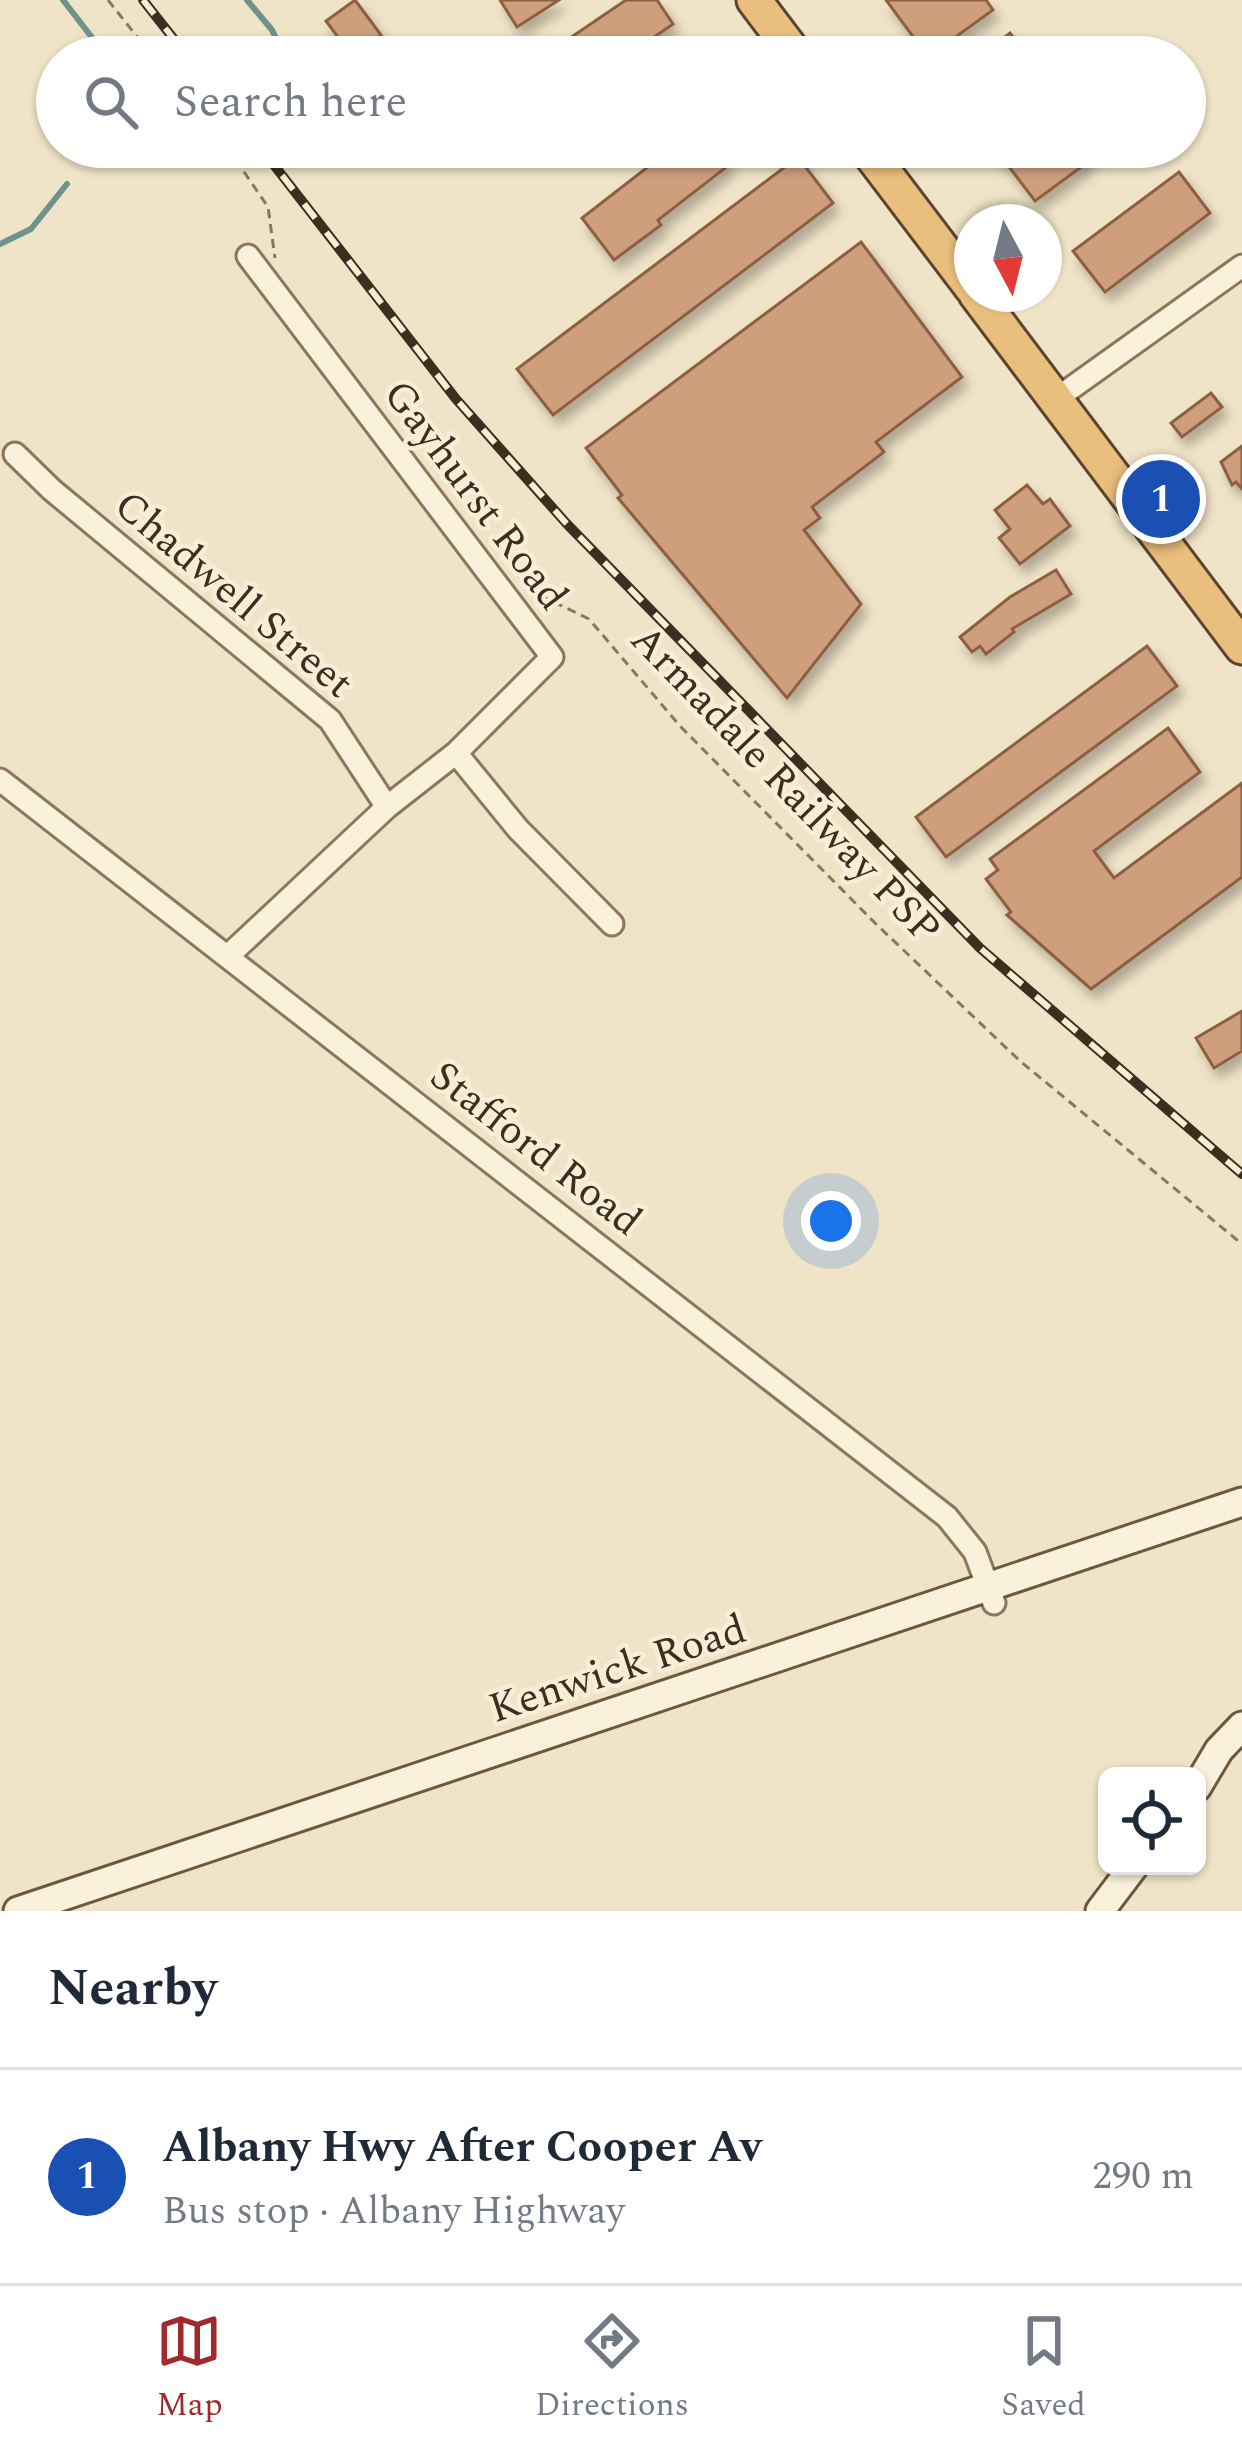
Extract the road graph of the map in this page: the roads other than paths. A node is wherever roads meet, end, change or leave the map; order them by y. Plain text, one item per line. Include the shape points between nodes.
1 (754, 0) edge
2 (775, 0) edge
3 (781, 36) edge
4 (802, 36) edge
5 (881, 168) edge
6 (902, 168) edge
7 (954, 237) edge
8 (248, 256) dead end
9 (954, 265) edge
10 (1242, 266) edge
11 (992, 312) edge
12 (1009, 312) edge
13 (1063, 395) junction
14 (15, 454) dead end
15 (1242, 623) edge
16 (1242, 647) edge
17 (456, 752) junction
18 (0, 779) edge
19 (387, 807) junction
20 (612, 925) dead end
21 (228, 956) junction
22 (1242, 1502) edge
23 (1242, 1520) edge
24 (991, 1596) junction
25 (1242, 1726) edge
26 (1206, 1772) edge
27 (1128, 1875) edge
28 (23, 1910) edge
29 (67, 1911) edge
30 (1100, 1911) edge

1 - 3 highway
2 - 4 highway
5 - 9 highway
6 - 7 highway
8 - 17 street, Gayhurst Road via 552,657
10 - 13 street
11 - 13 highway
12 - 13 highway
13 - 15 highway
13 - 16 highway
14 - 19 street, Chadwell Street via 330,720
17 - 19 street, Gayhurst Road
17 - 20 street
18 - 21 street, Stafford Road
19 - 21 street, Gayhurst Road
21 - 24 street, Stafford Road via 947,1517 975,1552
22 - 24 main road, Kenwick Road
23 - 24 main road, Kenwick Road
24 - 28 main road, Kenwick Road
24 - 29 main road, Kenwick Road
25 - 26 main road
27 - 30 main road

